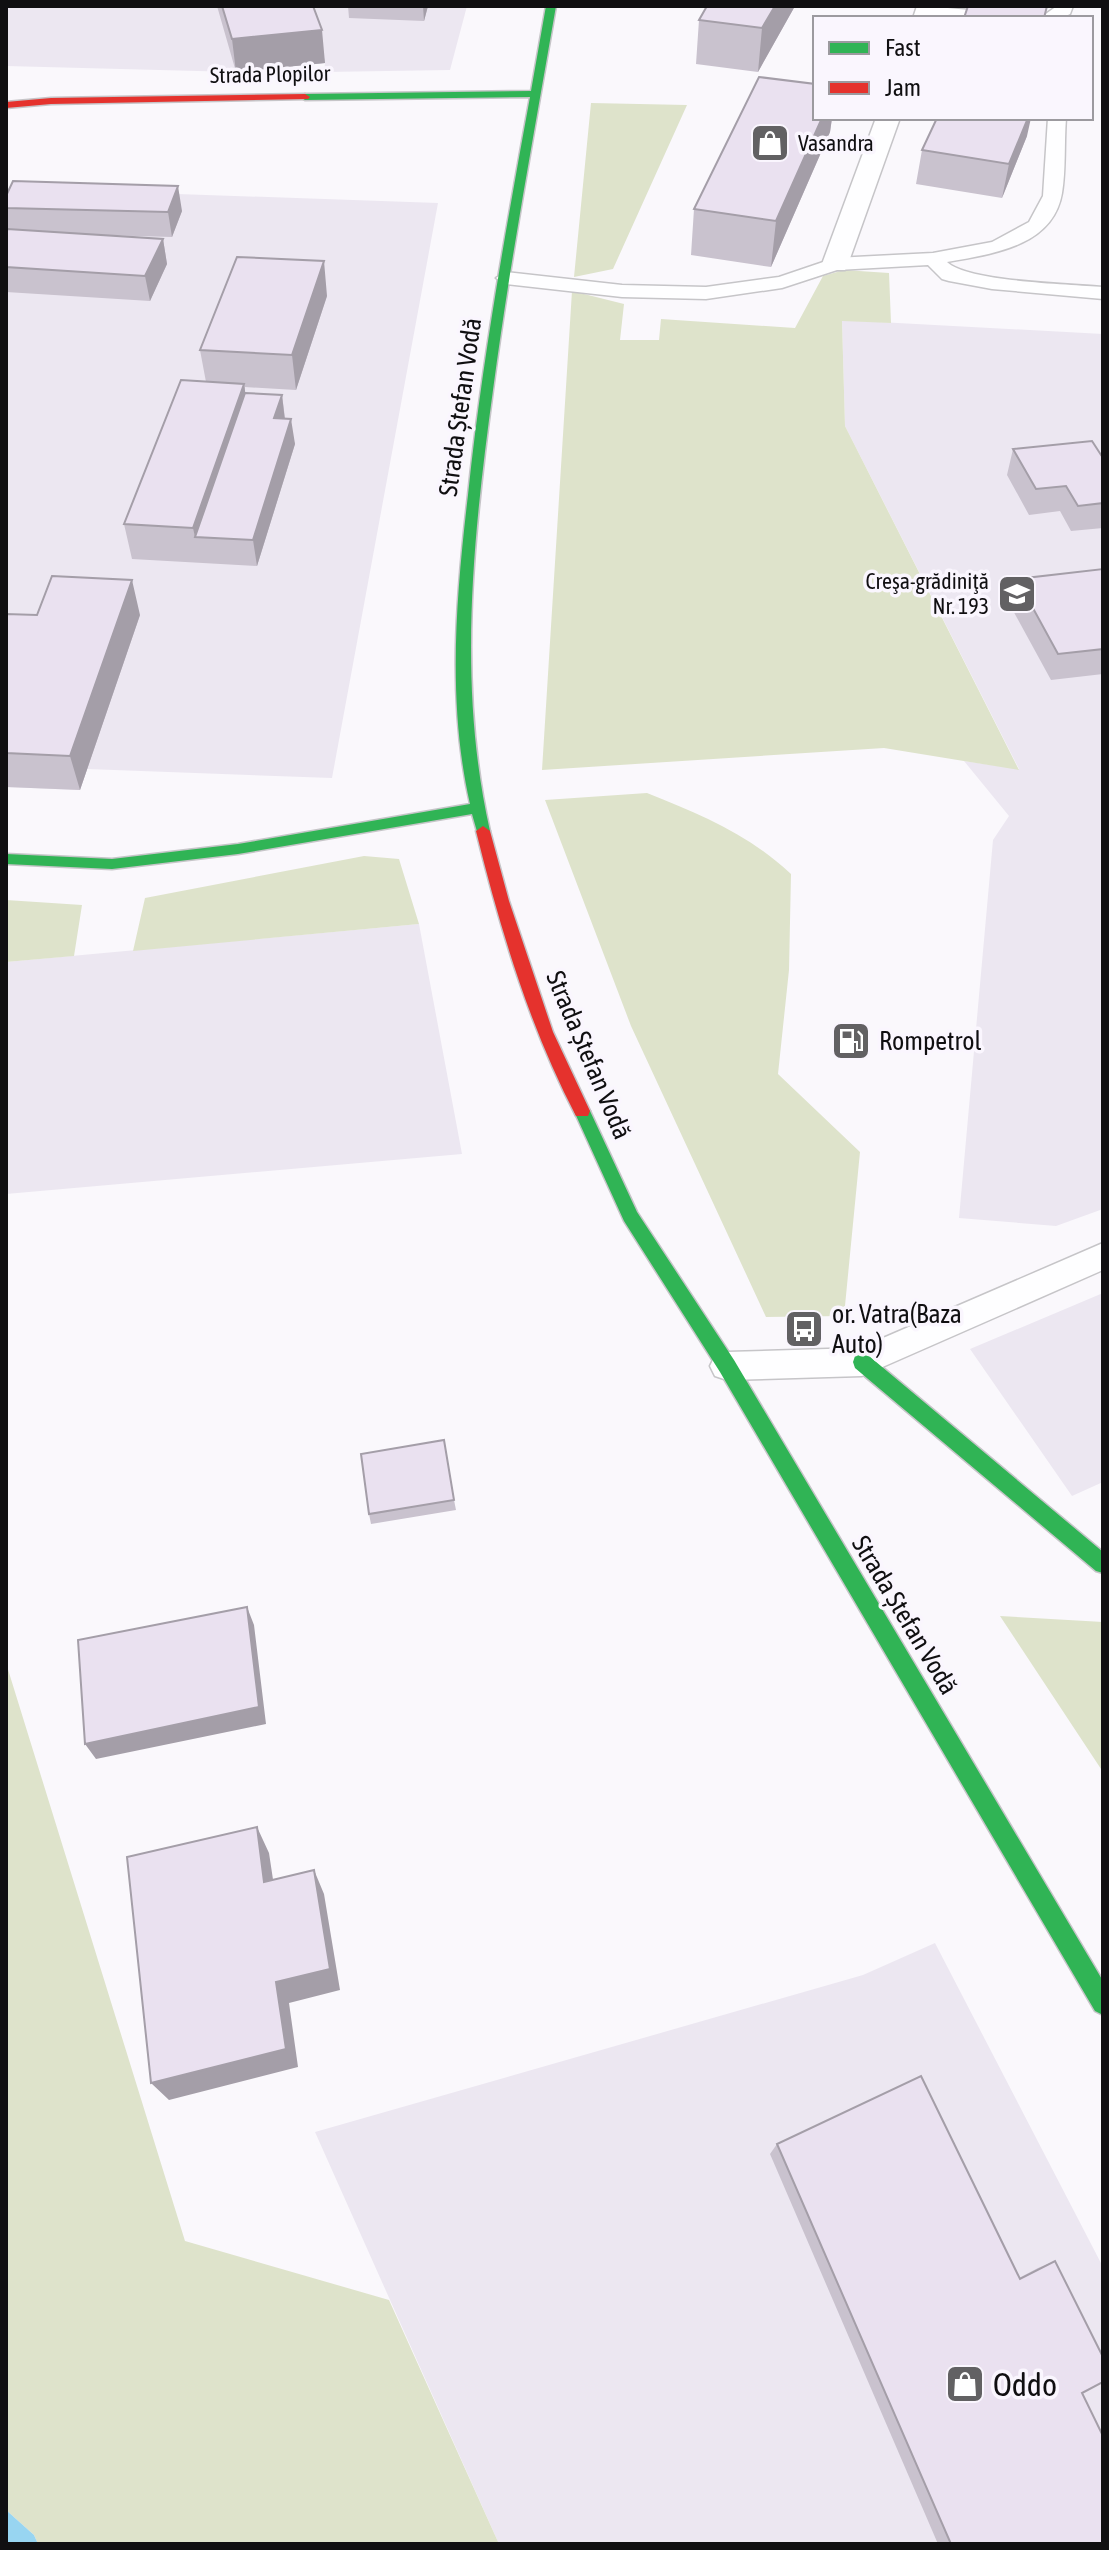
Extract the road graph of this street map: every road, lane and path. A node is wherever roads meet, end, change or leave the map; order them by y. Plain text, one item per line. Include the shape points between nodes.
1 (551, 6) edge
2 (926, 12) edge
3 (977, 16) edge
4 (534, 94) junction
5 (6, 105) edge
6 (887, 120) edge
7 (1057, 120) edge
8 (933, 259) junction
9 (835, 264) junction
10 (506, 278) junction
11 (1103, 293) edge
12 (477, 808) junction
13 (6, 859) edge
14 (1103, 1256) edge
15 (862, 1362) junction
16 (727, 1366) junction
17 (1103, 1564) edge
18 (1103, 2003) edge

1 - 4 main road, Strada Ștefan Vodă
2 - 3 lane
4 - 5 main road, Strada Plopilor
4 - 10 main road, Strada Ștefan Vodă
6 - 9 street
7 - 8 lane via 1052,196 1037,226 998,247
8 - 9 lane
8 - 11 lane via 949,275 963,278
9 - 10 lane via 782,282 706,293 622,291
10 - 12 main road, Strada Ștefan Vodă via 483,418 463,626 466,740
12 - 13 main road via 238,849 112,864
12 - 16 main road, Strada Ștefan Vodă via 501,901 545,1032 630,1216
14 - 15 lane
15 - 16 lane
15 - 17 main road
16 - 18 main road, Strada Ștefan Vodă

